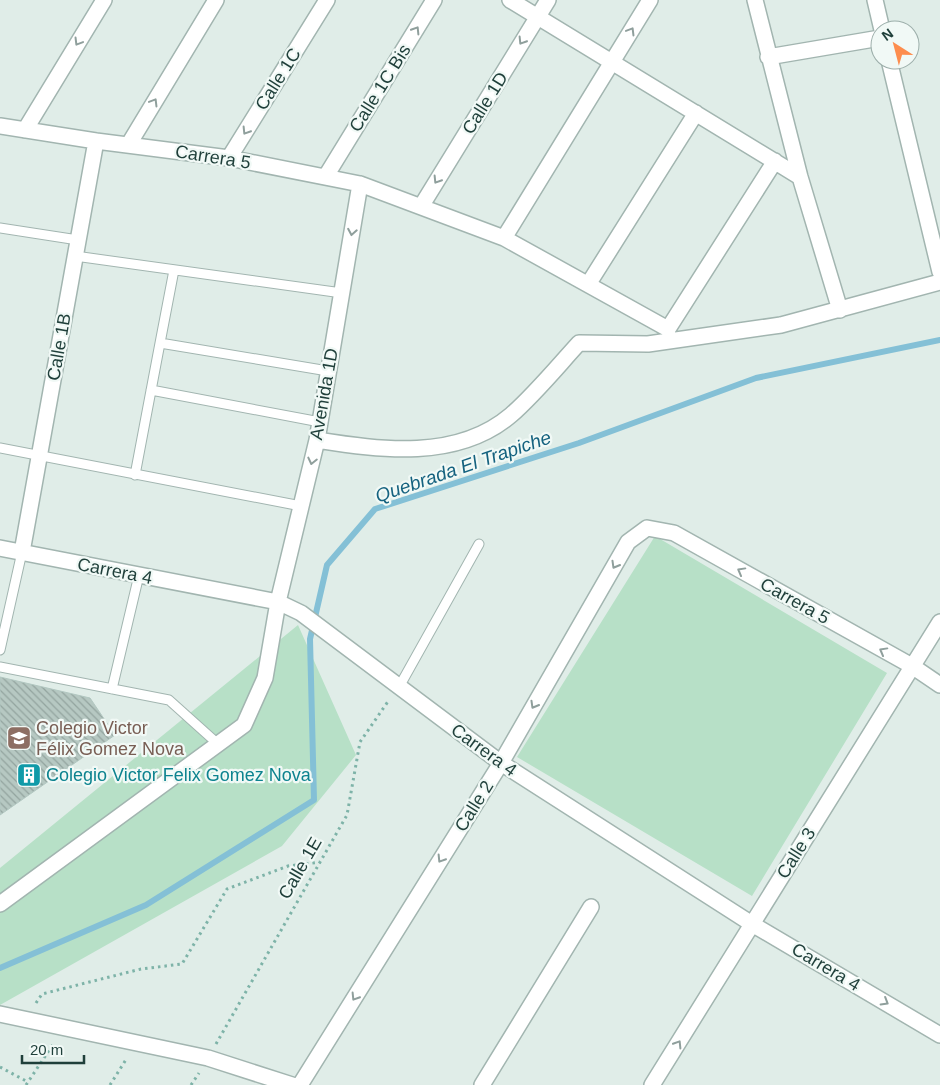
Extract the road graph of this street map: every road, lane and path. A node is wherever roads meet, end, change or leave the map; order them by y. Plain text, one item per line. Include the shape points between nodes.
1 (104, 0) edge
2 (216, 0) edge
3 (327, 0) edge
4 (434, 0) edge
5 (510, 0) edge
6 (548, 0) edge
7 (650, 0) edge
8 (755, 0) edge
9 (875, 0) edge
10 (538, 17) junction
11 (880, 20) edge
12 (870, 40) edge
13 (768, 57) junction
14 (612, 62) junction
15 (891, 70) edge
16 (696, 113) junction
17 (0, 126) edge
18 (25, 130) junction
19 (96, 141) junction
20 (129, 144) junction
21 (229, 158) junction
22 (775, 161) junction
23 (326, 176) junction
24 (800, 177) junction
25 (360, 184) junction
26 (422, 206) junction
27 (0, 228) edge
28 (504, 238) junction
29 (78, 240) junction
30 (75, 256) junction
31 (174, 270) junction
32 (940, 272) edge
33 (940, 282) edge
34 (589, 283) junction
35 (342, 293) junction
36 (840, 310) junction
37 (160, 343) junction
38 (328, 371) junction
39 (151, 390) junction
40 (320, 422) junction
41 (317, 440) junction
42 (0, 448) edge
43 (40, 458) junction
44 (135, 475) junction
45 (301, 506) junction
46 (647, 528) joint
47 (479, 544) dead end
48 (0, 548) edge
49 (22, 552) junction
50 (139, 575) junction
51 (278, 602) junction
52 (940, 622) edge
53 (0, 650) edge
54 (912, 666) junction
55 (0, 667) edge
56 (940, 685) edge
57 (399, 687) junction
58 (112, 689) junction
59 (218, 744) junction
60 (501, 763) junction
61 (320, 862) junction
62 (0, 904) edge
63 (591, 908) dead end
64 (752, 924) junction
65 (0, 1014) edge
66 (25, 1021) junction
67 (940, 1035) edge
68 (55, 1041) dead end
69 (127, 1058) dead end
70 (208, 1058) junction
71 (0, 1067) edge
72 (27, 1084) edge
73 (110, 1085) edge
74 (292, 1085) edge
75 (300, 1085) edge
76 (482, 1085) edge
77 (652, 1085) edge

1 -> 18 street
20 -> 2 street
3 -> 21 street, Calle 1C
23 -> 4 street, Calle 1C Bis
5 - 10 street
6 - 10 street, Calle 1D
14 -> 7 street
8 - 13 street
9 - 11 street
10 - 14 street
10 -> 26 street, Calle 1D
12 - 13 street
13 - 24 street
14 - 16 street
14 - 28 street
15 - 32 street
16 - 22 street
16 - 34 street
17 - 18 street, Carrera 5
18 - 19 street, Carrera 5
19 - 20 street, Carrera 5
19 - 29 street, Calle 1B
20 - 21 street, Carrera 5
21 - 23 street, Carrera 5
22 - 24 street
22 - 34 street, Carrera 5 via 668,329
23 - 25 street, Carrera 5
24 - 36 street
25 - 26 street, Carrera 5
25 -> 35 street, Avenida 1D
26 - 28 street, Carrera 5
27 - 29 lane
28 - 34 street, Carrera 5
29 - 30 street, Calle 1B
30 - 31 lane
30 - 43 street, Calle 1B
31 - 35 lane
31 - 37 lane
33 - 36 street
35 - 38 street, Avenida 1D
36 - 41 street via 781,325 648,344 579,344 510,416 474,439 404,451
37 - 38 lane
37 - 39 lane
38 - 40 street, Avenida 1D
39 - 40 lane
39 - 44 lane
40 - 41 street, Avenida 1D
41 -> 45 street, Avenida 1D
42 - 43 lane
43 - 44 lane
43 - 49 street, Calle 1B
44 - 45 lane
45 - 51 street, Avenida 1D
54 -> 46 street, Carrera 5 via 674,533
46 -> 60 street, Calle 2 via 628,542
47 - 57 lane
48 - 49 street, Carrera 4
49 - 50 street, Carrera 4
49 - 53 lane
50 - 51 street, Carrera 4
50 - 58 lane
51 - 57 street, Carrera 4 via 301,613
51 - 59 street, Avenida 1D via 265,678 244,725
52 - 54 street, Calle 3
54 - 56 street, Carrera 5
54 - 64 street, Calle 3
55 - 58 lane
57 - 60 street, Carrera 4
57 - 61 path, Calle 1E via 360,742 347,815
58 - 59 lane via 169,700
59 - 62 street, Avenida 1D
60 - 64 street, Carrera 4
60 -> 75 street, Calle 2
61 - 66 path via 288,866 227,889 182,964 141,969 42,994
61 - 70 path, Calle 1E
63 - 76 street
64 -> 67 street, Carrera 4
77 -> 64 street, Calle 3
65 - 66 street
66 - 70 street
68 - 72 path
69 - 73 path
70 - 74 street
71 - 72 path

